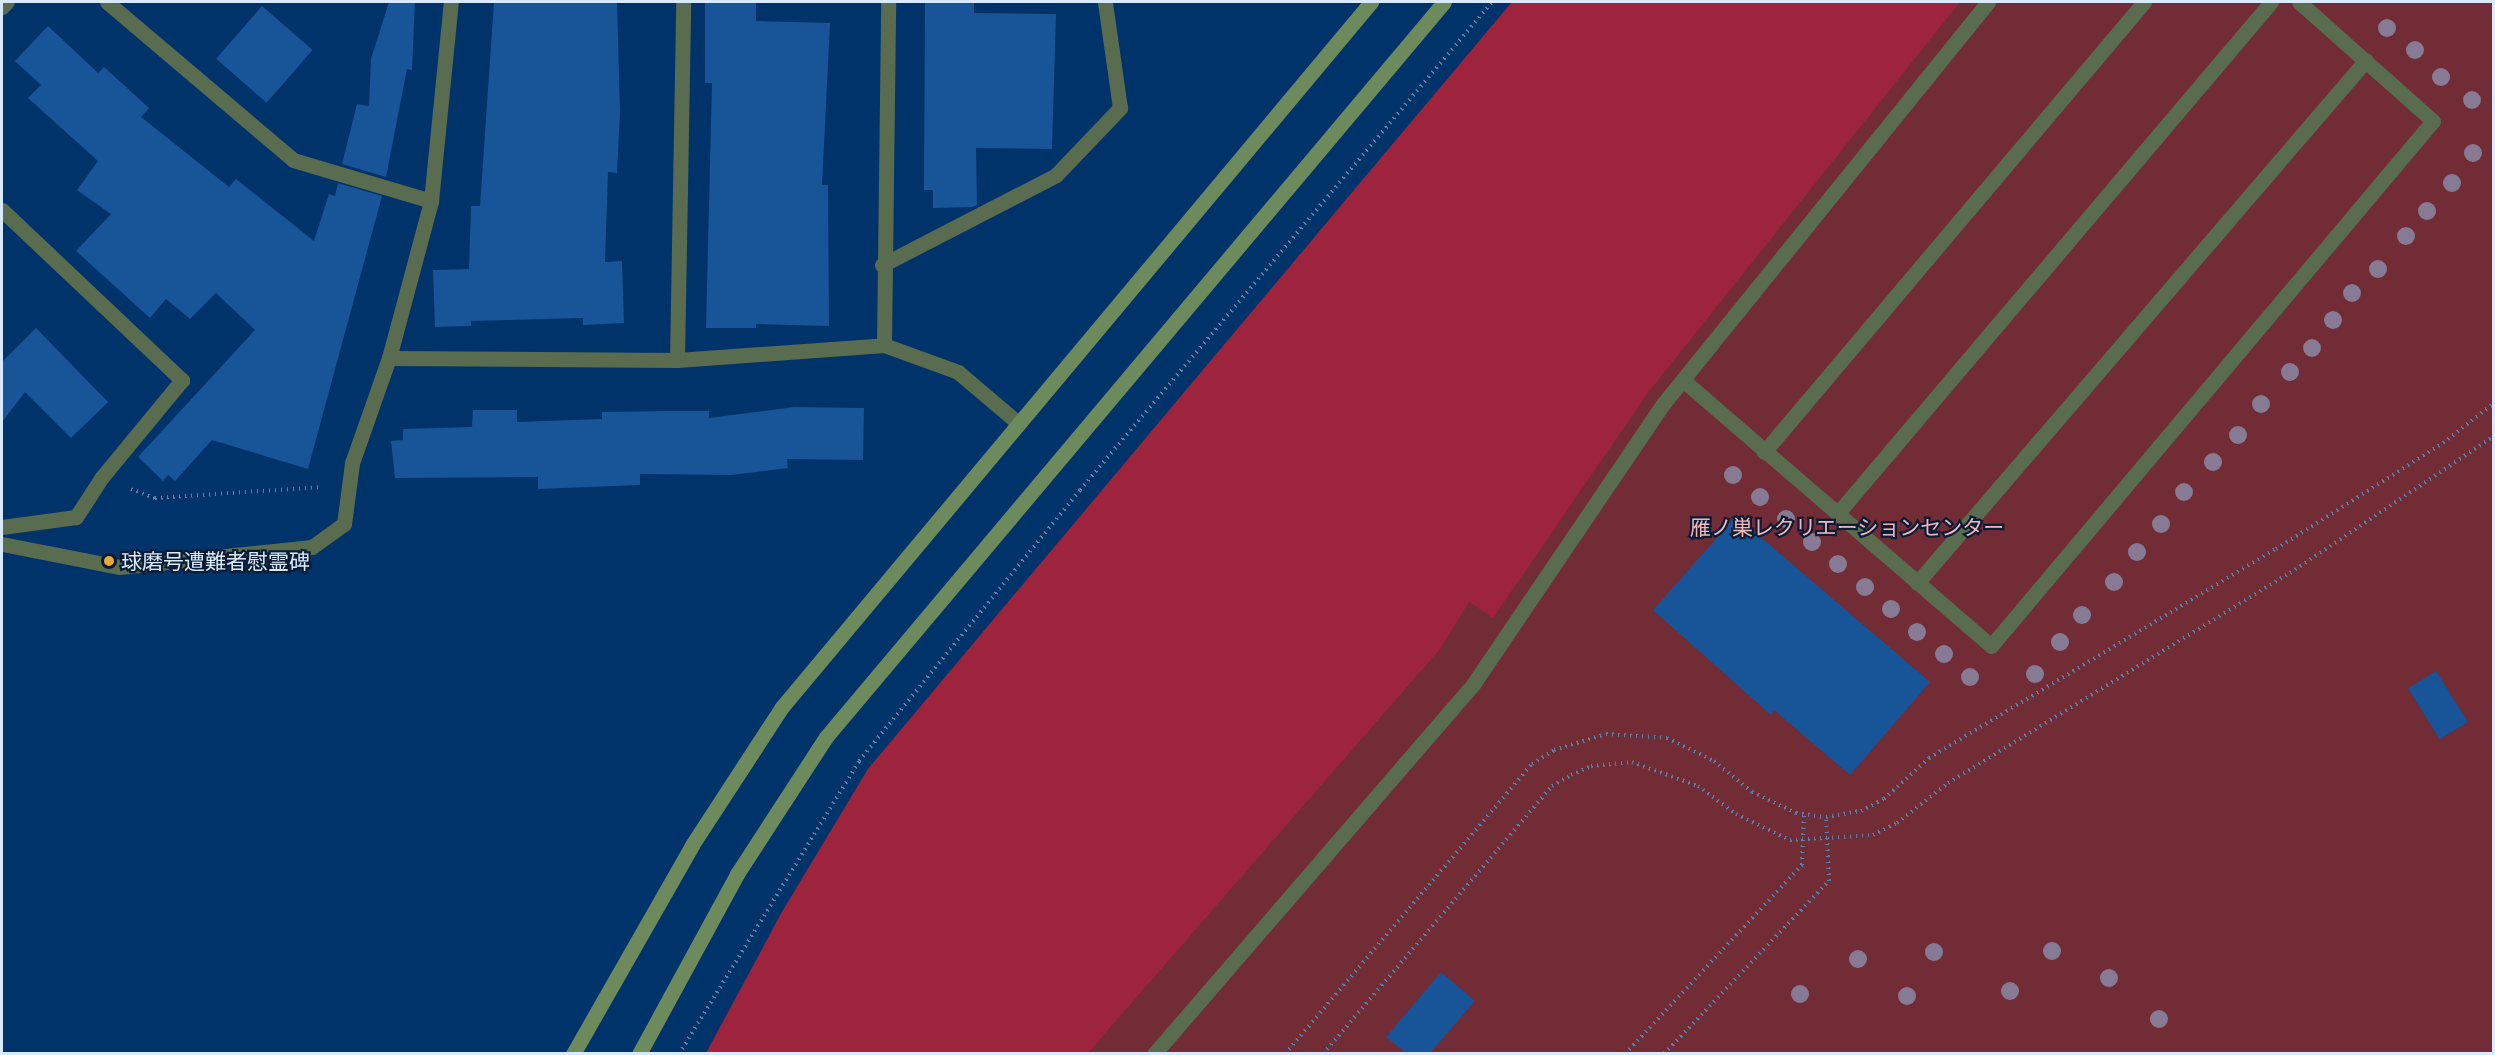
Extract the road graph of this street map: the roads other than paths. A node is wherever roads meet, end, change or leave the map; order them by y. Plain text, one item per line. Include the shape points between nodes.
1 (7, 2) edge
2 (107, 2) edge
3 (451, 2) edge
4 (683, 2) edge
5 (888, 2) edge
6 (1105, 2) edge
7 (1371, 2) edge
8 (1444, 2) edge
9 (1988, 2) edge
10 (2144, 2) edge
11 (2271, 2) edge
12 (2299, 2) edge
13 (2, 7) edge
14 (2366, 60) junction
15 (431, 201) junction
16 (2, 210) edge
17 (882, 265) junction
18 (884, 345) junction
19 (389, 358) junction
20 (677, 360) junction
21 (1683, 380) junction
22 (1017, 422) junction
23 (1764, 452) junction
24 (1837, 514) junction
25 (2, 527) edge
26 (2, 544) edge
27 (1917, 583) junction
28 (573, 1053) edge
29 (639, 1053) edge
30 (1154, 1053) edge

1 - 13 street
2 - 15 street via 293,160
3 - 15 street
4 - 20 street
5 - 17 street
6 - 17 street via 1120,108 1056,175
7 - 22 street
8 - 29 street via 826,737 737,874
9 - 21 street
10 - 23 street
11 - 24 street
12 - 14 street
14 - 27 street
14 - 27 street via 2433,121 1991,646
15 - 19 street
16 - 25 street via 182,380 102,477 76,517
17 - 18 street
18 - 20 street
18 - 22 street via 958,372
19 - 20 street
19 - 26 street via 352,463 344,524 312,547 119,567
21 - 23 street
21 - 30 street via 1474,683
22 - 28 street via 782,707 692,844
23 - 24 street
24 - 27 street

